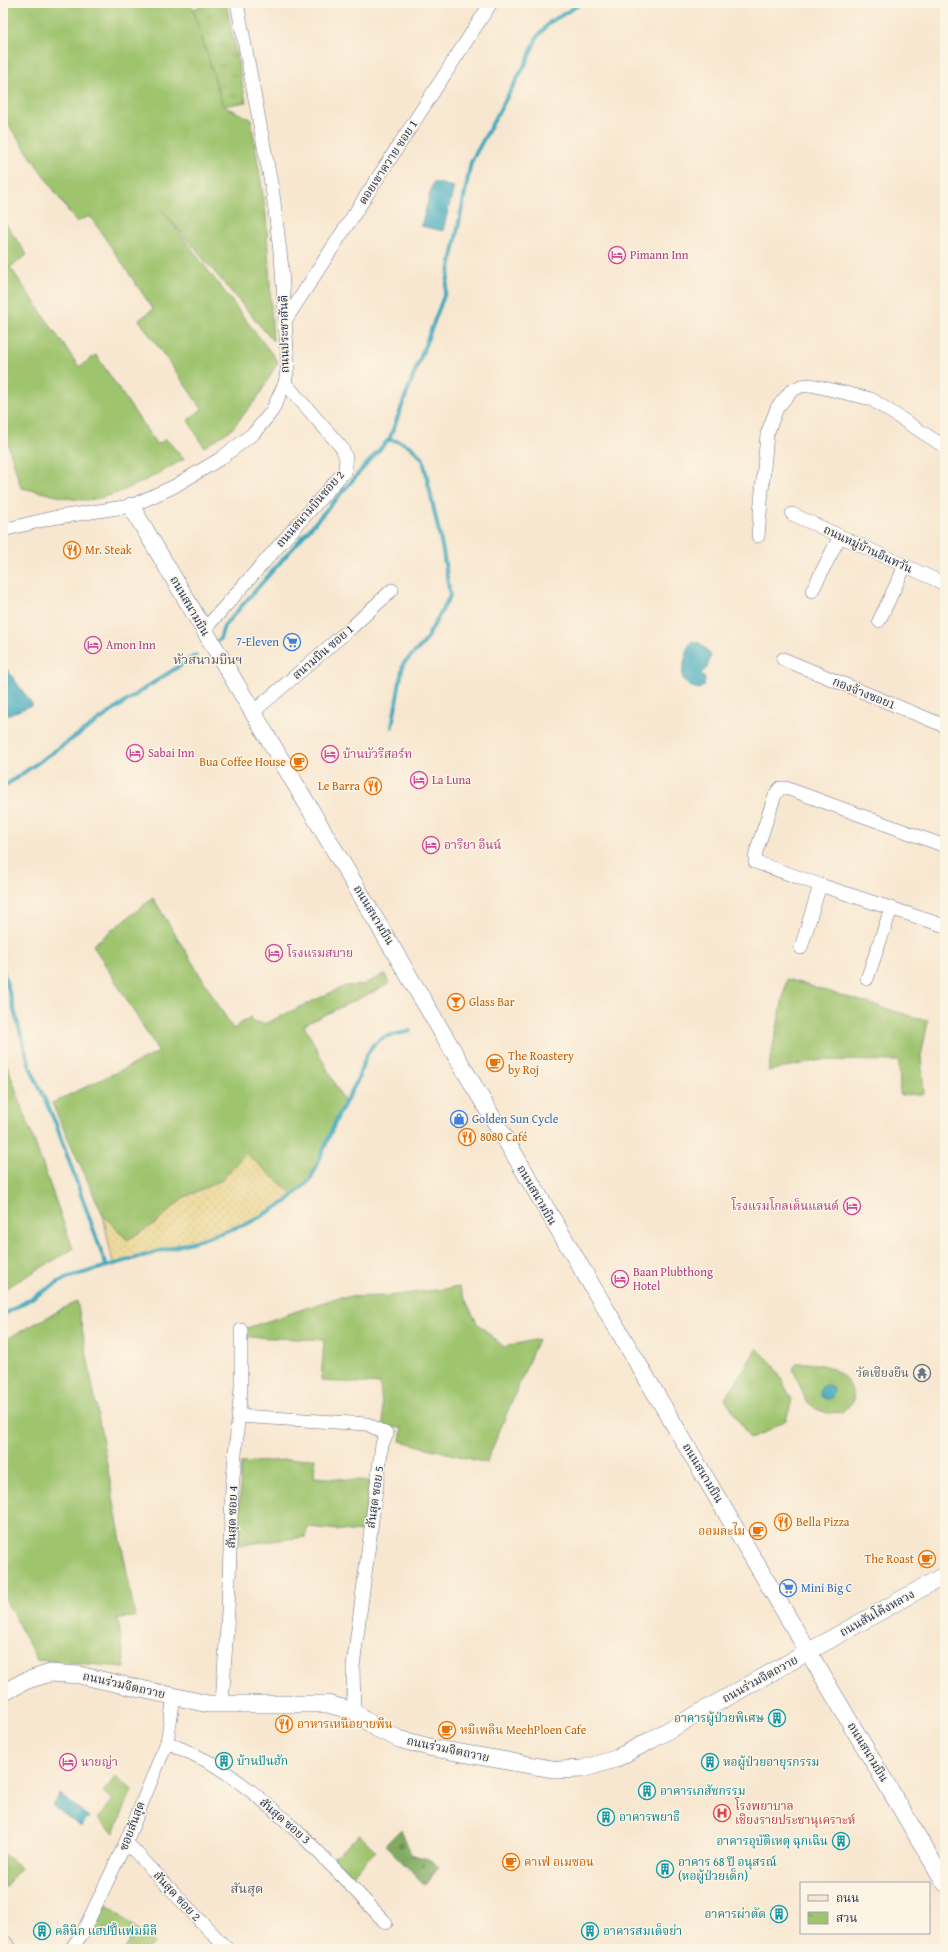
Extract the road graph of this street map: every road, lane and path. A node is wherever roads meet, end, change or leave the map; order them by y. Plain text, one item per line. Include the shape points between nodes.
1 (238, 3) edge
2 (491, 3) edge
3 (286, 321) junction
4 (285, 383) junction
5 (945, 447) edge
6 (131, 506) junction
7 (792, 514) dead end
8 (3, 530) edge
9 (758, 536) dead end
10 (840, 536) junction
11 (905, 566) junction
12 (945, 584) edge
13 (392, 590) dead end
14 (812, 591) dead end
15 (879, 621) dead end
16 (204, 630) junction
17 (783, 659) dead end
18 (252, 713) junction
19 (945, 726) edge
20 (945, 846) edge
21 (820, 885) junction
22 (891, 909) junction
23 (945, 926) edge
24 (801, 948) dead end
25 (867, 979) dead end
26 (240, 1330) dead end
27 (239, 1416) junction
28 (945, 1575) edge
29 (808, 1652) junction
30 (3, 1693) edge
31 (174, 1697) junction
32 (222, 1704) junction
33 (354, 1711) junction
34 (166, 1742) junction
35 (126, 1842) junction
36 (945, 1883) edge
37 (386, 1923) dead end
38 (3, 1944) edge
39 (6, 1949) edge
40 (71, 1949) edge
41 (227, 1949) edge

1 - 3 street, ถนนประชาสันติ via 273,194
2 - 3 street, ดอยเขาควาย ซอย 1
3 - 4 street, ถนนประชาสันติ via 288,364
4 - 6 street, ถนนประชาสันติ via 272,411 254,433 220,459 179,483
4 - 16 street, ถนนสนามบินซอย 2 via 342,448 346,458 345,471
5 - 9 street via 871,399 811,385 801,386 791,391 777,408 767,434
6 - 8 street, ถนนประชาสันติ via 52,518
6 - 16 street, ถนนสนามบิน
7 - 10 street, ถนนหมู่บ้านอินทวัน
10 - 11 street, ถนนหมู่บ้านอินทวัน
10 - 14 street
11 - 12 street, ถนนหมู่บ้านอินทวัน
11 - 15 street
13 - 18 street, สนามบิน ซอย 1
16 - 18 street, ถนนสนามบิน
17 - 19 street, กองจ้างซอย1
18 - 29 street, ถนนสนามบิน
20 - 21 street via 780,788 775,795 755,862
21 - 22 street
21 - 24 street
22 - 23 street
22 - 25 street
26 - 27 street, สันสุด ซอย 4
27 - 32 street, สันสุด ซอย 4 via 232,1489
27 - 33 street, สันสุด ซอย 5 via 367,1424 387,1434 382,1444 353,1667
28 - 29 street, ถนนสันโค้งหลวง
29 - 33 street, ถนนร่วมจิตถวาย via 614,1759 582,1769 558,1770 433,1748 376,1728
29 - 36 street, ถนนสนามบิน
30 - 31 street, ถนนร่วมจิตถวาย via 25,1681 50,1673 79,1675
31 - 32 street, ถนนร่วมจิตถวาย via 208,1704
31 - 34 street, ซอยสันสุด
32 - 33 street, ถนนร่วมจิตถวาย via 328,1704
34 - 35 street, ซอยสันสุด
34 - 37 street, สันสุด ซอย 3 via 214,1765 244,1786 309,1841
35 - 40 street, ซอยสันสุด via 82,1934
35 - 41 street, สันสุด ซอย 2
38 - 39 main road

